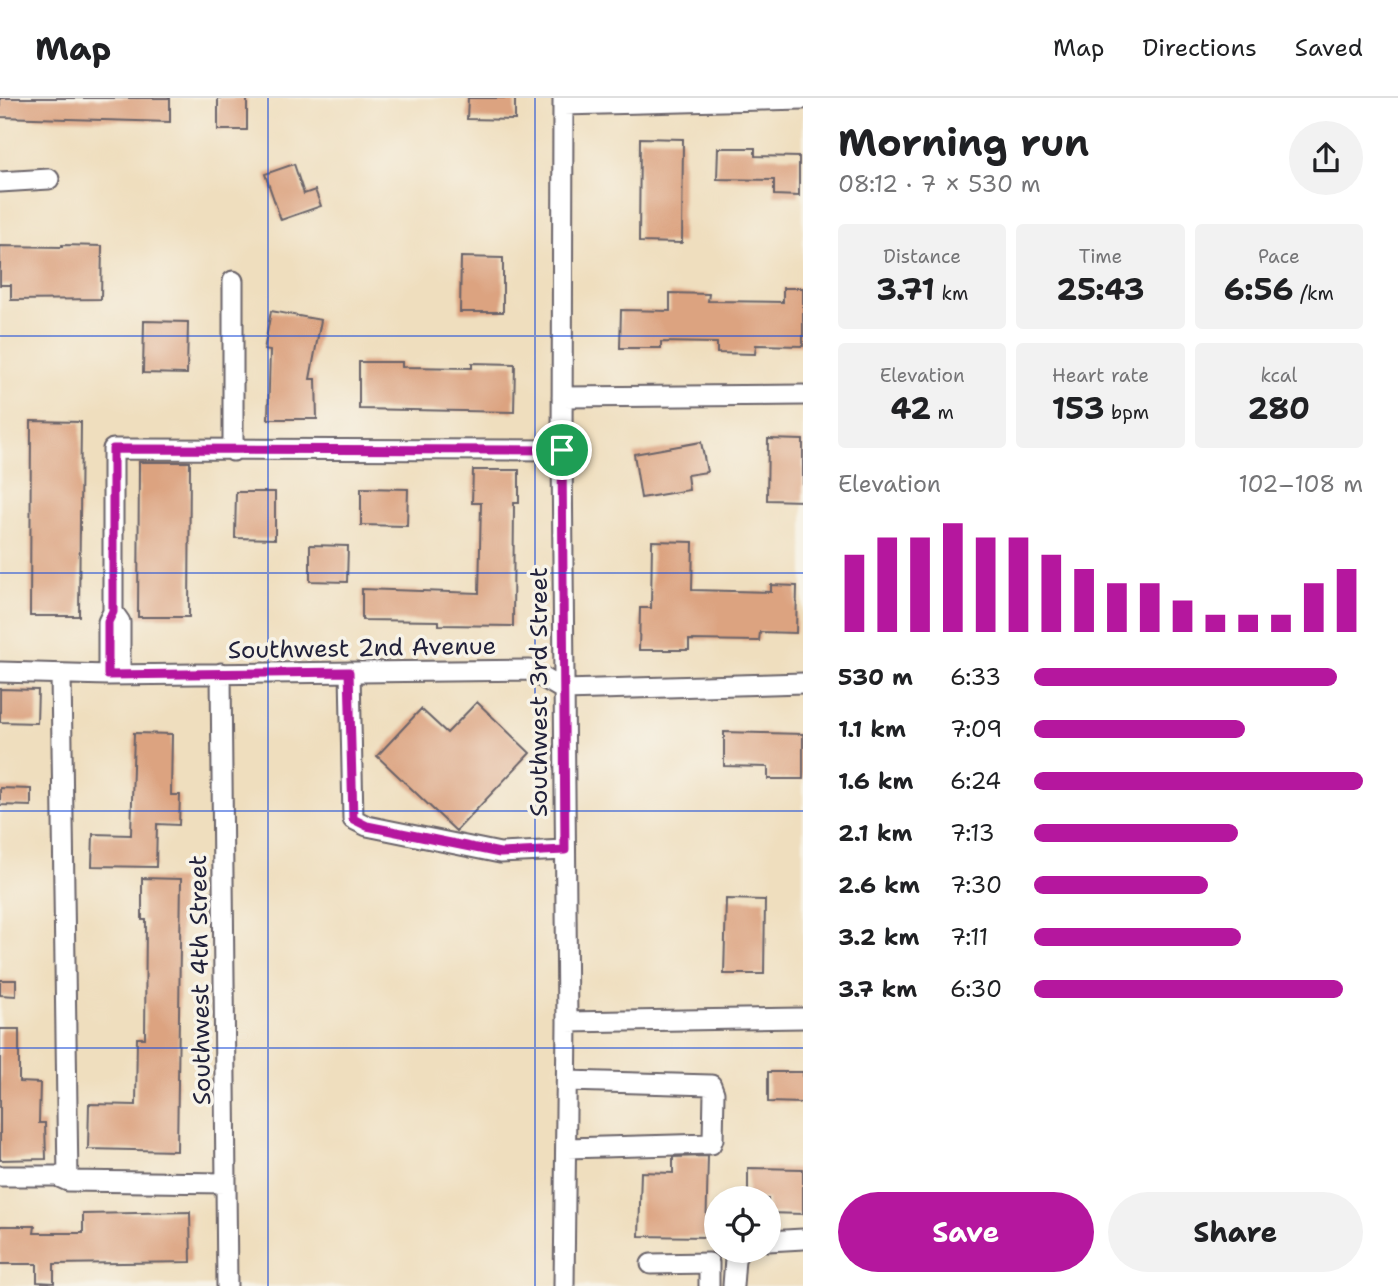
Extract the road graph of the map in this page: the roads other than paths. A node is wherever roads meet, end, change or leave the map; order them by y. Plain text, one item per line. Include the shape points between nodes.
1 (803, 99) edge
2 (563, 102) edge
3 (49, 179) dead end
4 (0, 182) edge
5 (233, 281) dead end
6 (803, 395) edge
7 (562, 397) junction
8 (562, 450) junction
9 (233, 451) junction
10 (0, 672) edge
11 (349, 672) junction
12 (61, 674) junction
13 (221, 674) junction
14 (114, 675) junction
15 (803, 684) edge
16 (564, 690) junction
17 (565, 850) junction
18 (803, 1018) edge
19 (567, 1022) junction
20 (567, 1081) junction
21 (566, 1148) junction
22 (0, 1176) edge
23 (68, 1181) junction
24 (226, 1182) junction
25 (803, 1239) edge
26 (781, 1240) edge
27 (735, 1263) edge
28 (651, 1265) dead end
29 (227, 1286) edge
30 (564, 1286) edge
31 (709, 1286) edge
32 (733, 1286) edge

1 - 2 street
2 - 7 street, Southwest 3rd Street
3 - 4 street
5 - 9 street
6 - 7 street
7 - 8 street, Southwest 3rd Street
8 - 9 street
8 - 16 street, Southwest 3rd Street
9 - 14 street via 113,449 113,612 120,622
10 - 12 street, Southwest 2nd Avenue
11 - 13 street, Southwest 2nd Avenue
11 - 16 street, Southwest 2nd Avenue via 530,670
11 - 17 street via 353,819 367,826 500,853
12 - 14 street, Southwest 2nd Avenue
12 - 23 street
13 - 14 street, Southwest 2nd Avenue
13 - 24 street, Southwest 4th Street
15 - 16 street
16 - 17 street, Southwest 3rd Street
17 - 19 street, Southwest 3rd Street
18 - 19 street
19 - 20 street, Southwest 3rd Street
20 - 21 street, Southwest 3rd Street
20 - 21 street via 710,1085 713,1139 710,1144
21 - 30 street, Southwest 3rd Street
22 - 23 street via 57,1176
23 - 24 street
24 - 29 street, Southwest 4th Street
25 - 26 street
27 - 32 street
28 - 31 street via 709,1263

